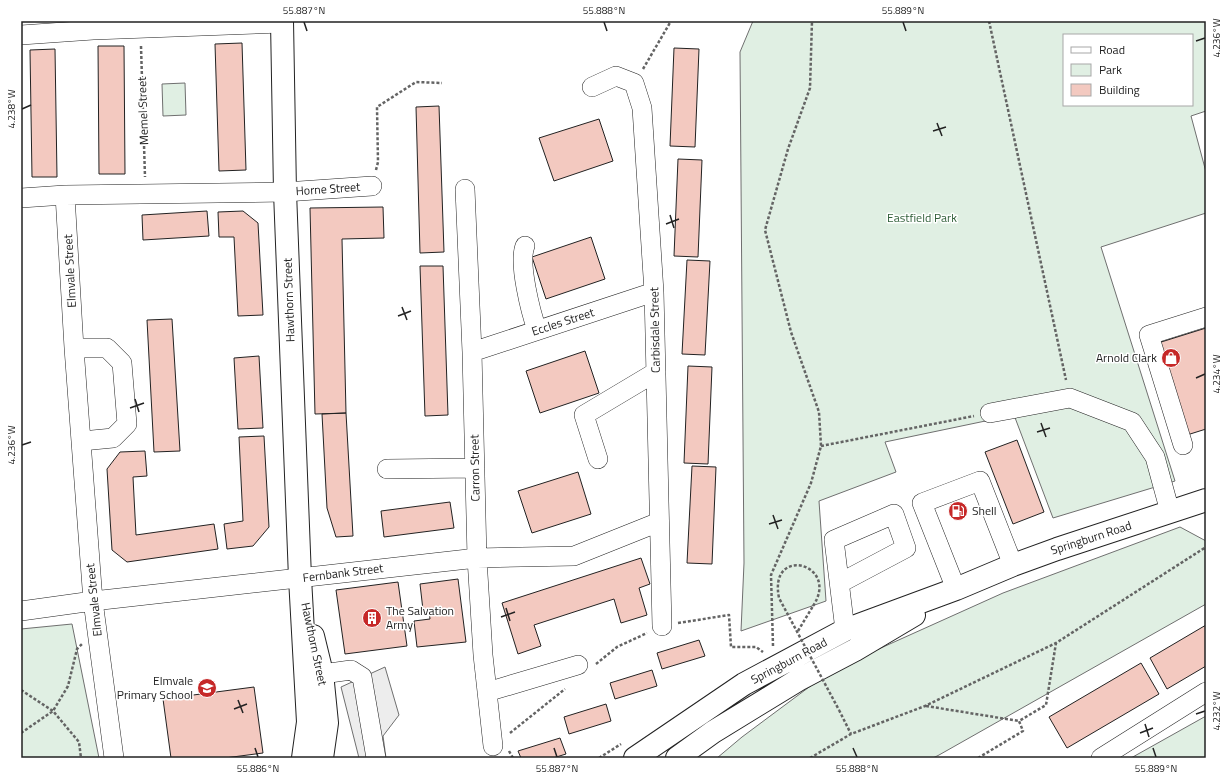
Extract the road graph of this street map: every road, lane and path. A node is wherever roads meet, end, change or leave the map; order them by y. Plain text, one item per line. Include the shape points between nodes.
1 (30, 21) edge
2 (671, 21) edge
3 (812, 21) edge
4 (989, 21) edge
5 (282, 22) edge
6 (93, 25) edge
7 (140, 28) junction
8 (21, 31) edge
9 (21, 35) edge
10 (442, 83) dead end
11 (634, 83) junction
12 (592, 87) dead end
13 (372, 186) joint
14 (465, 189) dead end
15 (285, 192) junction
16 (146, 194) junction
17 (65, 195) junction
18 (21, 198) edge
19 (524, 246) dead end
20 (654, 292) junction
21 (1206, 317) edge
22 (537, 330) junction
23 (74, 348) junction
24 (472, 352) junction
25 (656, 372) junction
26 (1070, 398) junction
27 (990, 413) joint
28 (82, 442) junction
29 (1183, 445) dead end
30 (821, 446) junction
31 (598, 459) dead end
32 (475, 468) junction
33 (387, 469) dead end
34 (1206, 500) edge
35 (1170, 512) junction
36 (659, 522) junction
37 (1206, 547) edge
38 (477, 558) junction
39 (1013, 565) junction
40 (300, 578) junction
41 (840, 583) dead end
42 (956, 589) junction
43 (93, 601) junction
44 (21, 611) edge
45 (662, 626) junction
46 (97, 630) junction
47 (845, 630) junction
48 (793, 634) dead end
49 (780, 642) dead end
50 (1056, 643) junction
51 (773, 646) junction
52 (586, 666) joint
53 (313, 675) junction
54 (569, 686) dead end
55 (21, 690) edge
56 (487, 692) junction
57 (1206, 692) edge
58 (925, 706) junction
59 (53, 711) junction
60 (1018, 721) junction
61 (713, 732) junction
62 (21, 733) edge
63 (851, 734) junction
64 (493, 746) joint
65 (80, 758) edge
66 (114, 758) edge
67 (303, 758) edge
68 (322, 758) edge
69 (376, 758) edge
70 (634, 758) edge
71 (677, 758) edge
72 (687, 758) edge
73 (810, 758) edge
74 (978, 758) edge
75 (1101, 758) edge

1 - 8 street
2 - 11 path
3 - 30 path via 810,88 788,149 765,230 791,332 819,412
4 - 26 path
5 - 7 street
5 - 15 main road, Hawthorn Street
6 - 7 street
6 - 9 street
7 - 16 path, Memel Street
10 - 13 path via 416,82 377,106 378,162
11 - 12 street via 616,76
11 - 20 street, Carbisdale Street via 642,108
13 - 15 street, Horne Street
14 - 24 street, Carron Street
15 - 16 street
15 - 40 main road, Hawthorn Street
16 - 17 street
17 - 18 street
17 - 23 street, Elmvale Street
19 - 22 street via 523,266
20 - 22 street, Eccles Street
20 - 25 street, Carbisdale Street
21 - 29 street via 1149,335
22 - 24 street, Eccles Street
23 - 28 street, Elmvale Street
23 - 28 street via 107,348 122,363 127,424 113,438
24 - 32 street, Carron Street
25 - 31 street via 584,415
25 - 36 street, Carbisdale Street
26 - 27 street
26 - 35 street via 1132,422 1156,457
27 - 30 path
28 - 43 street, Elmvale Street
30 - 51 path via 811,483 771,575
32 - 33 street
32 - 38 street, Carron Street
34 - 35 main road, Springburn Road
35 - 39 main road, Springburn Road
36 - 38 street, Fernbank Street via 574,556
36 - 45 street, Carbisdale Street
37 - 50 path
38 - 40 street, Fernbank Street
38 - 56 street, Carron Street
39 - 42 main road, Springburn Road
39 - 42 street via 980,481 922,503
40 - 43 street, Fernbank Street
40 - 53 main road, Hawthorn Street
41 - 47 street
42 - 47 main road, Springburn Road
42 - 61 main road, Springburn Road
43 - 44 street, Fernbank Street
43 - 46 street, Elmvale Street
45 - 51 path via 729,615 731,647 756,647 762,653
45 - 52 path
46 - 59 path via 77,648 68,686
46 - 66 street, Elmvale Street
47 - 70 main road, Springburn Road via 744,684
48 - 63 path, bridge via 800,631 818,600 820,588 814,572 809,567 801,565 787,568 778,579 779,598 838,710
49 - 51 path
50 - 58 path
50 - 60 path via 1046,705
52 - 56 street
53 - 67 main road, Hawthorn Street
53 - 68 main road, Hawthorn Street via 327,723
53 - 69 street via 351,670 362,677
54 - 64 path
55 - 59 path
56 - 64 street, Carron Street
57 - 75 street
58 - 60 path
58 - 63 path
59 - 62 path
59 - 65 path via 78,742
60 - 74 path via 1023,731
61 - 71 main road, Springburn Road
61 - 72 main road
63 - 73 path

